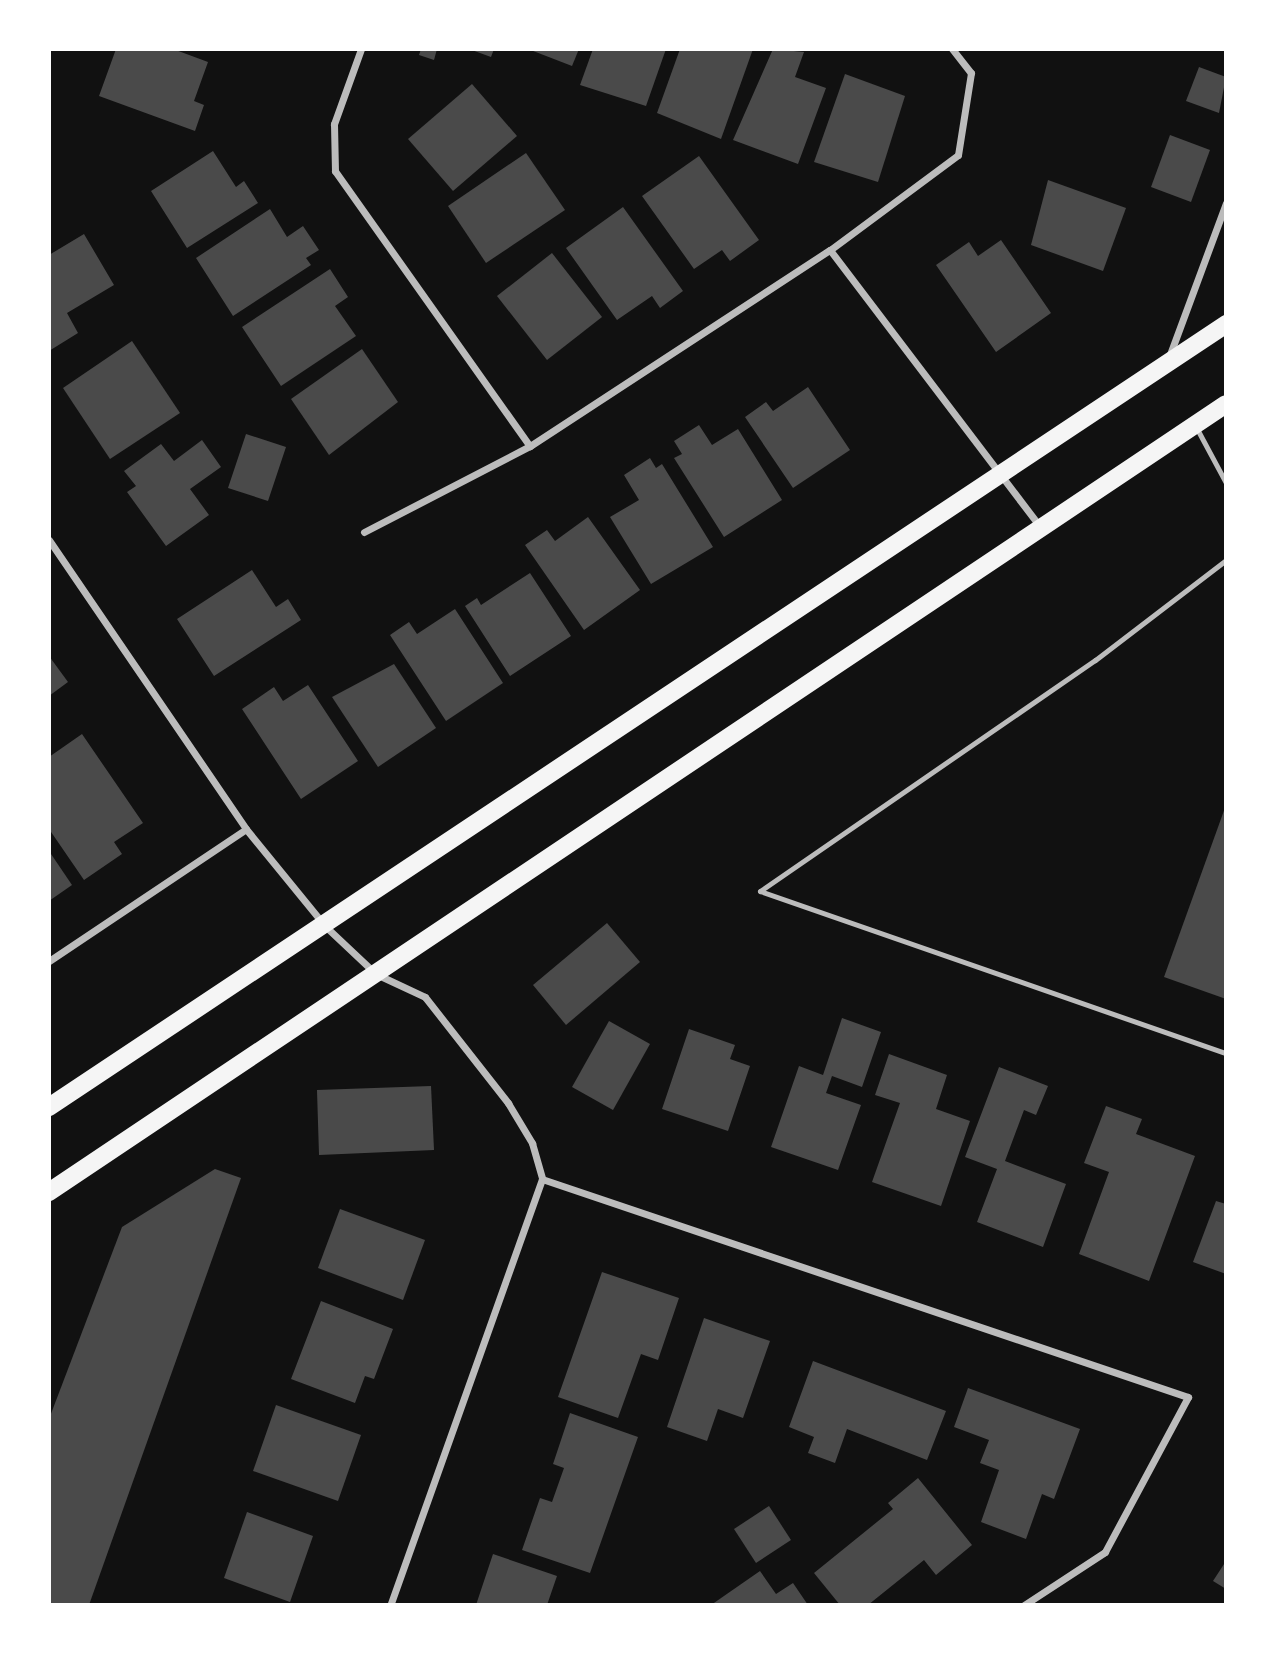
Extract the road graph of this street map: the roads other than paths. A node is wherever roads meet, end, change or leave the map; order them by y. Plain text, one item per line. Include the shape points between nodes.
1 (361, 49) edge
2 (952, 49) edge
3 (1226, 203) edge
4 (830, 250) junction
5 (1226, 324) edge
6 (1165, 365) junction
7 (1226, 404) edge
8 (1195, 425) junction
9 (530, 446) junction
10 (1000, 475) junction
11 (1226, 482) edge
12 (1041, 529) junction
13 (364, 532) dead end
14 (49, 540) edge
15 (1226, 559) edge
16 (246, 829) junction
17 (325, 926) junction
18 (49, 961) edge
19 (376, 974) junction
20 (1226, 1054) edge
21 (49, 1107) edge
22 (542, 1179) junction
23 (49, 1192) edge
24 (390, 1605) edge
25 (1024, 1605) edge

1 - 9 street via 334,124 335,171
2 - 4 street via 971,73 958,155
3 - 6 street
4 - 9 street
4 - 10 street
5 - 6 main road
6 - 10 main road
7 - 8 main road
8 - 11 lane
8 - 12 main road
9 - 13 street
10 - 12 street
10 - 17 main road
12 - 19 main road
14 - 16 street
15 - 20 lane via 1095,660 760,891
16 - 17 street
16 - 18 street
17 - 19 street
17 - 21 main road
19 - 22 street via 425,998 509,1103 532,1143
19 - 23 main road
22 - 24 street
22 - 25 street via 1188,1397 1105,1552

